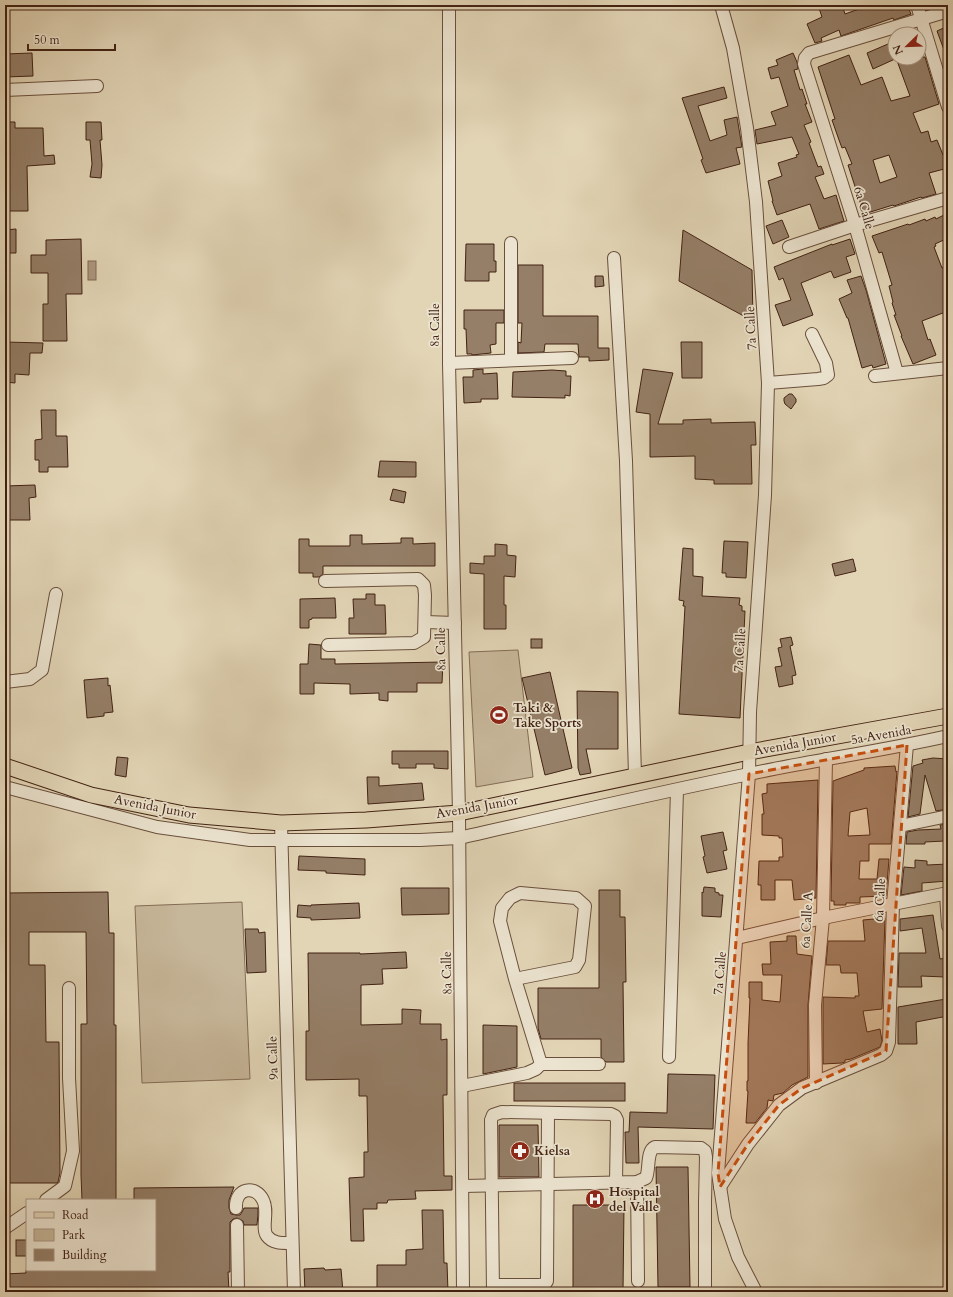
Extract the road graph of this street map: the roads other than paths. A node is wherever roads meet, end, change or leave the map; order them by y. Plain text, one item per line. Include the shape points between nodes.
1 (448, 5) edge
2 (721, 5) edge
3 (916, 5) edge
4 (948, 11) edge
5 (921, 19) junction
6 (96, 86) dead end
7 (5, 90) edge
8 (948, 107) edge
9 (948, 198) edge
10 (855, 225) junction
11 (511, 243) dead end
12 (789, 247) dead end
13 (614, 258) dead end
14 (812, 334) dead end
15 (572, 358) dead end
16 (511, 360) junction
17 (449, 363) junction
18 (948, 368) edge
19 (897, 373) junction
20 (876, 376) dead end
21 (768, 383) junction
22 (325, 581) dead end
23 (56, 594) dead end
24 (425, 622) junction
25 (455, 623) junction
26 (328, 645) dead end
27 (5, 682) edge
28 (948, 716) edge
29 (948, 736) edge
30 (907, 745) junction
31 (749, 752) junction
32 (826, 759) junction
33 (5, 766) edge
34 (748, 774) junction
35 (636, 776) junction
36 (5, 787) edge
37 (677, 790) junction
38 (459, 812) junction
39 (948, 816) edge
40 (281, 823) junction
41 (900, 826) junction
42 (459, 838) junction
43 (281, 840) junction
44 (947, 893) edge
45 (893, 904) junction
46 (823, 918) junction
47 (948, 926) edge
48 (737, 938) junction
49 (515, 979) junction
50 (69, 988) dead end
51 (669, 1057) dead end
52 (541, 1064) junction
53 (599, 1064) dead end
54 (816, 1083) junction
55 (462, 1086) junction
56 (548, 1113) junction
57 (616, 1182) junction
58 (637, 1182) junction
59 (548, 1183) junction
60 (491, 1185) junction
61 (463, 1186) junction
62 (720, 1187) junction
63 (47, 1199) edge
64 (236, 1208) dead end
65 (26, 1214) edge
66 (237, 1225) dead end
67 (5, 1228) edge
68 (292, 1243) junction
69 (638, 1281) dead end
70 (493, 1288) edge
71 (238, 1292) edge
72 (294, 1292) edge
73 (464, 1292) edge
74 (705, 1292) edge
75 (756, 1292) edge

1 - 17 street, 8a Calle
2 - 21 street, 7a Calle via 733,48 748,128 756,202
3 - 5 street
4 - 5 street
5 - 8 street
5 - 10 street, 6a Calle via 809,53 805,58 804,64
6 - 7 street
9 - 10 street
10 - 12 street
10 - 19 street, 6a Calle
11 - 16 street
13 - 35 street via 626,461
14 - 21 street via 826,363 828,375 818,379
15 - 16 street
16 - 17 street
17 - 25 street, 8a Calle
18 - 19 street
19 - 20 street
21 - 31 street, 7a Calle via 765,495
22 - 24 street via 418,579 424,585
23 - 27 street via 42,670 30,679
24 - 25 street
24 - 26 street via 424,636 414,643
25 - 38 street, 8a Calle
28 - 31 main road, Avenida Junior
29 - 30 street, 5a Avenida
30 - 32 street, 5a Avenida
30 - 41 street, 6a Calle
31 - 34 street, 7a Calle
31 - 35 main road, Avenida Junior
32 - 34 street, 5a Avenida
32 - 46 street, 6a Calle A
33 - 40 main road, Avenida Junior via 91,795 189,815
34 - 37 street, 5a Avenida
34 - 48 street, 7a Calle
35 - 38 main road, Avenida Junior
36 - 43 street, 5a Avenida via 157,827 250,840
37 - 42 street, 5a Avenida
37 - 51 street
38 - 40 main road, Avenida Junior via 366,820
38 - 42 street, 8a Calle
39 - 41 street
40 - 43 street, 9a Calle
41 - 45 street, 6a Calle
42 - 43 street, 5a Avenida
42 - 55 street, 8a Calle
43 - 68 street, 9a Calle
44 - 45 street
44 - 47 street
45 - 46 street
45 - 54 street, 6a Calle via 889,1042 886,1051
46 - 48 street
46 - 54 street, 6a Calle A via 815,1006
48 - 62 street, 7a Calle via 718,1173
49 - 49 street via 500,921 502,908 510,898 520,893 576,898 585,906 579,960 575,967
49 - 52 street
50 - 63 street via 69,1078 73,1151 65,1186
52 - 53 street
52 - 55 street via 536,1070 527,1073
54 - 62 street via 802,1088 779,1105 748,1144
55 - 61 street, 8a Calle
56 - 57 street via 615,1116
56 - 59 street
56 - 60 street via 502,1112 493,1115
57 - 58 street
57 - 59 street
58 - 69 street
58 - 74 street via 646,1178 649,1152 652,1148 701,1148 706,1151
59 - 60 street
59 - 70 street via 545,1284
60 - 61 street
60 - 70 street
61 - 73 street, 8a Calle
62 - 75 street, 7a Calle via 725,1219 738,1257
64 - 68 street via 238,1195 244,1191 259,1194 264,1200 267,1236 275,1242
65 - 67 street
66 - 71 street
68 - 72 street, 9a Calle

